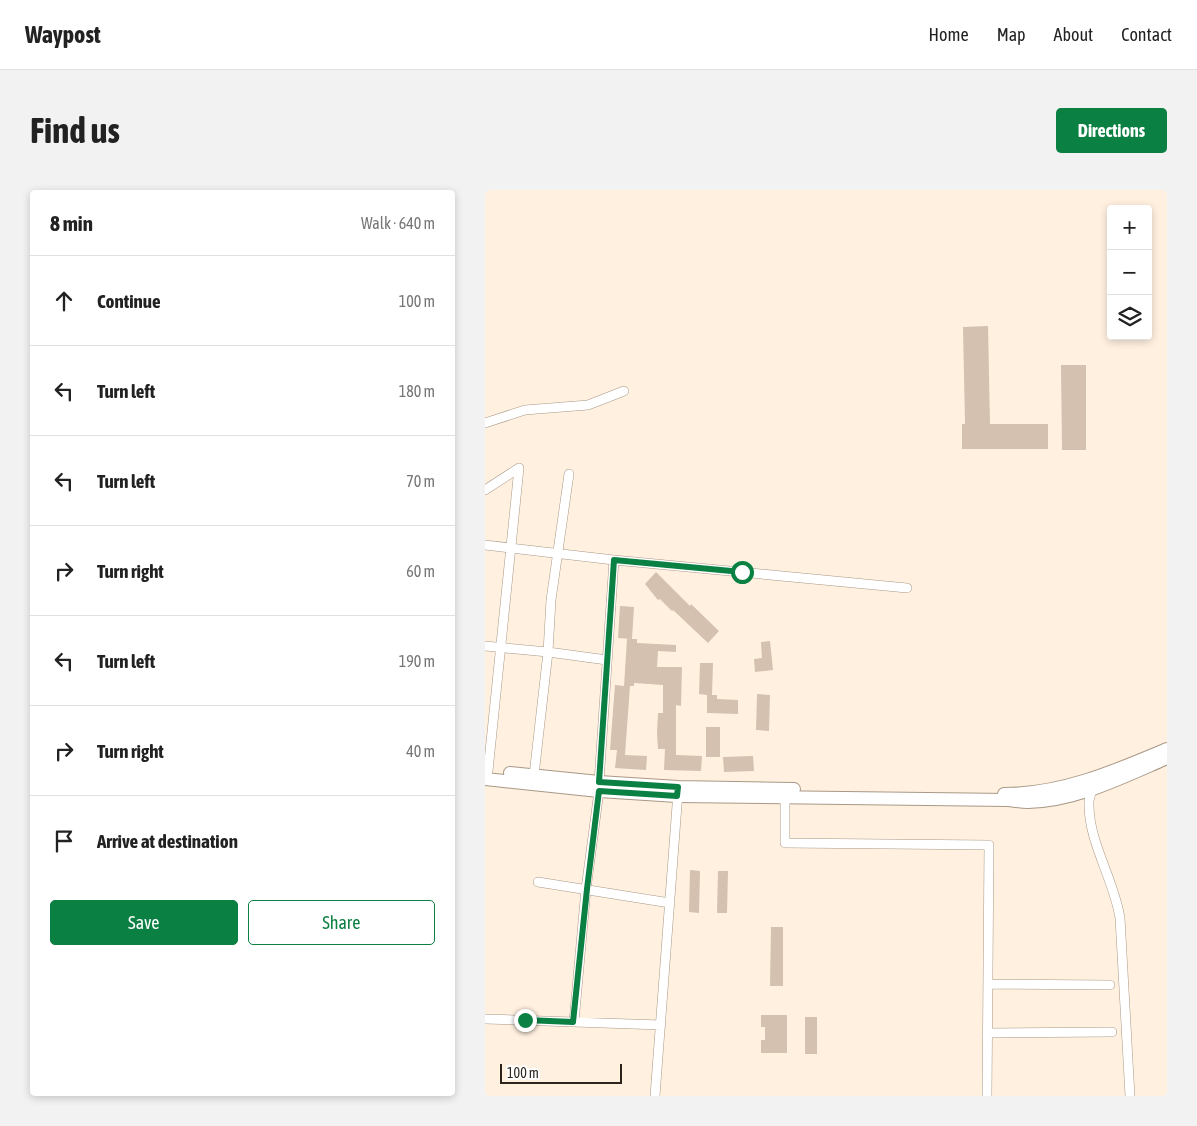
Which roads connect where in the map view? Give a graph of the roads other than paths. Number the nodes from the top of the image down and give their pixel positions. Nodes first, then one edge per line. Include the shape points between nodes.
1 (624, 391) dead end
2 (485, 423) edge
3 (569, 474) dead end
4 (485, 490) edge
5 (485, 545) edge
6 (511, 548) junction
7 (557, 554) junction
8 (614, 560) junction
9 (907, 588) dead end
10 (485, 646) edge
11 (500, 648) junction
12 (547, 652) junction
13 (607, 660) junction
14 (1167, 749) edge
15 (1167, 758) edge
16 (486, 774) edge
17 (534, 775) junction
18 (1093, 784) junction
19 (599, 787) junction
20 (678, 792) junction
21 (785, 798) junction
22 (538, 882) dead end
23 (587, 889) junction
24 (669, 903) junction
25 (988, 984) junction
26 (1110, 985) dead end
27 (485, 1019) edge
28 (573, 1022) junction
29 (661, 1025) junction
30 (1112, 1032) dead end
31 (987, 1033) junction
32 (655, 1096) edge
33 (987, 1096) edge
34 (1130, 1096) edge

1 - 2 street via 588,405 520,411
3 - 7 street
4 - 6 street via 519,468
5 - 6 street
6 - 7 street
6 - 11 street
7 - 8 street
7 - 12 street
8 - 9 street
8 - 13 street
10 - 11 street
11 - 12 street
11 - 16 street
12 - 13 street
12 - 17 street
13 - 19 street
14 - 18 street
15 - 18 street
16 - 17 street
16 - 19 street
17 - 19 street
18 - 20 street via 1008,794
18 - 21 street via 1072,795 1027,802
18 - 34 street via 1089,800 1093,834 1117,900 1120,918
19 - 20 street
19 - 23 street
20 - 21 street
20 - 24 street
21 - 25 street via 785,843 989,845
22 - 23 street
23 - 24 street
23 - 28 street
24 - 29 street
25 - 26 street
25 - 31 street
27 - 28 street
28 - 29 street
29 - 32 street
30 - 31 street
31 - 33 street

